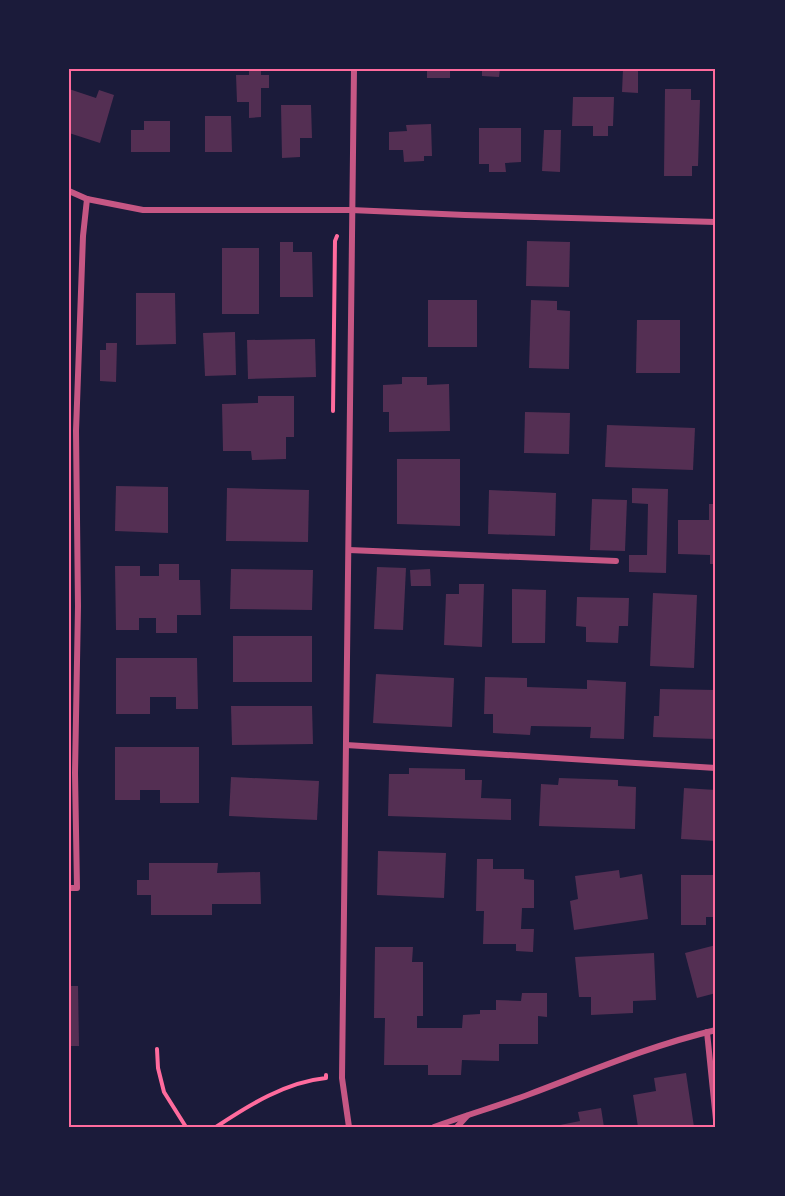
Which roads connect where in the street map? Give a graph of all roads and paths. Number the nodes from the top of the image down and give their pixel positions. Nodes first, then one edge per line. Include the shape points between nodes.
1 (354, 69) edge
2 (69, 191) edge
3 (87, 199) junction
4 (351, 210) junction
5 (716, 222) edge
6 (333, 413) dead end
7 (72, 431) edge
8 (349, 550) junction
9 (616, 561) dead end
10 (69, 606) edge
11 (78, 606) junction
12 (346, 745) junction
13 (716, 768) edge
14 (72, 773) edge
15 (69, 888) edge
16 (716, 1030) edge
17 (707, 1032) junction
18 (157, 1049) dead end
19 (327, 1068) dead end
20 (470, 1113) junction
21 (716, 1120) edge
22 (186, 1127) edge
23 (216, 1127) edge
24 (350, 1127) edge
25 (434, 1127) edge
26 (457, 1127) edge

1 - 4 street
2 - 3 street
3 - 4 street via 143,210
3 - 7 street
4 - 5 street
4 - 6 path via 335,241
4 - 8 street
7 - 11 street
8 - 9 street
8 - 12 street
10 - 11 street
11 - 14 street
12 - 13 street
12 - 24 street via 342,1078
14 - 15 street via 77,888
16 - 17 street
17 - 20 street
17 - 21 street
18 - 22 path via 164,1092
19 - 23 path via 326,1078 308,1080 254,1103
20 - 25 street
20 - 26 street

